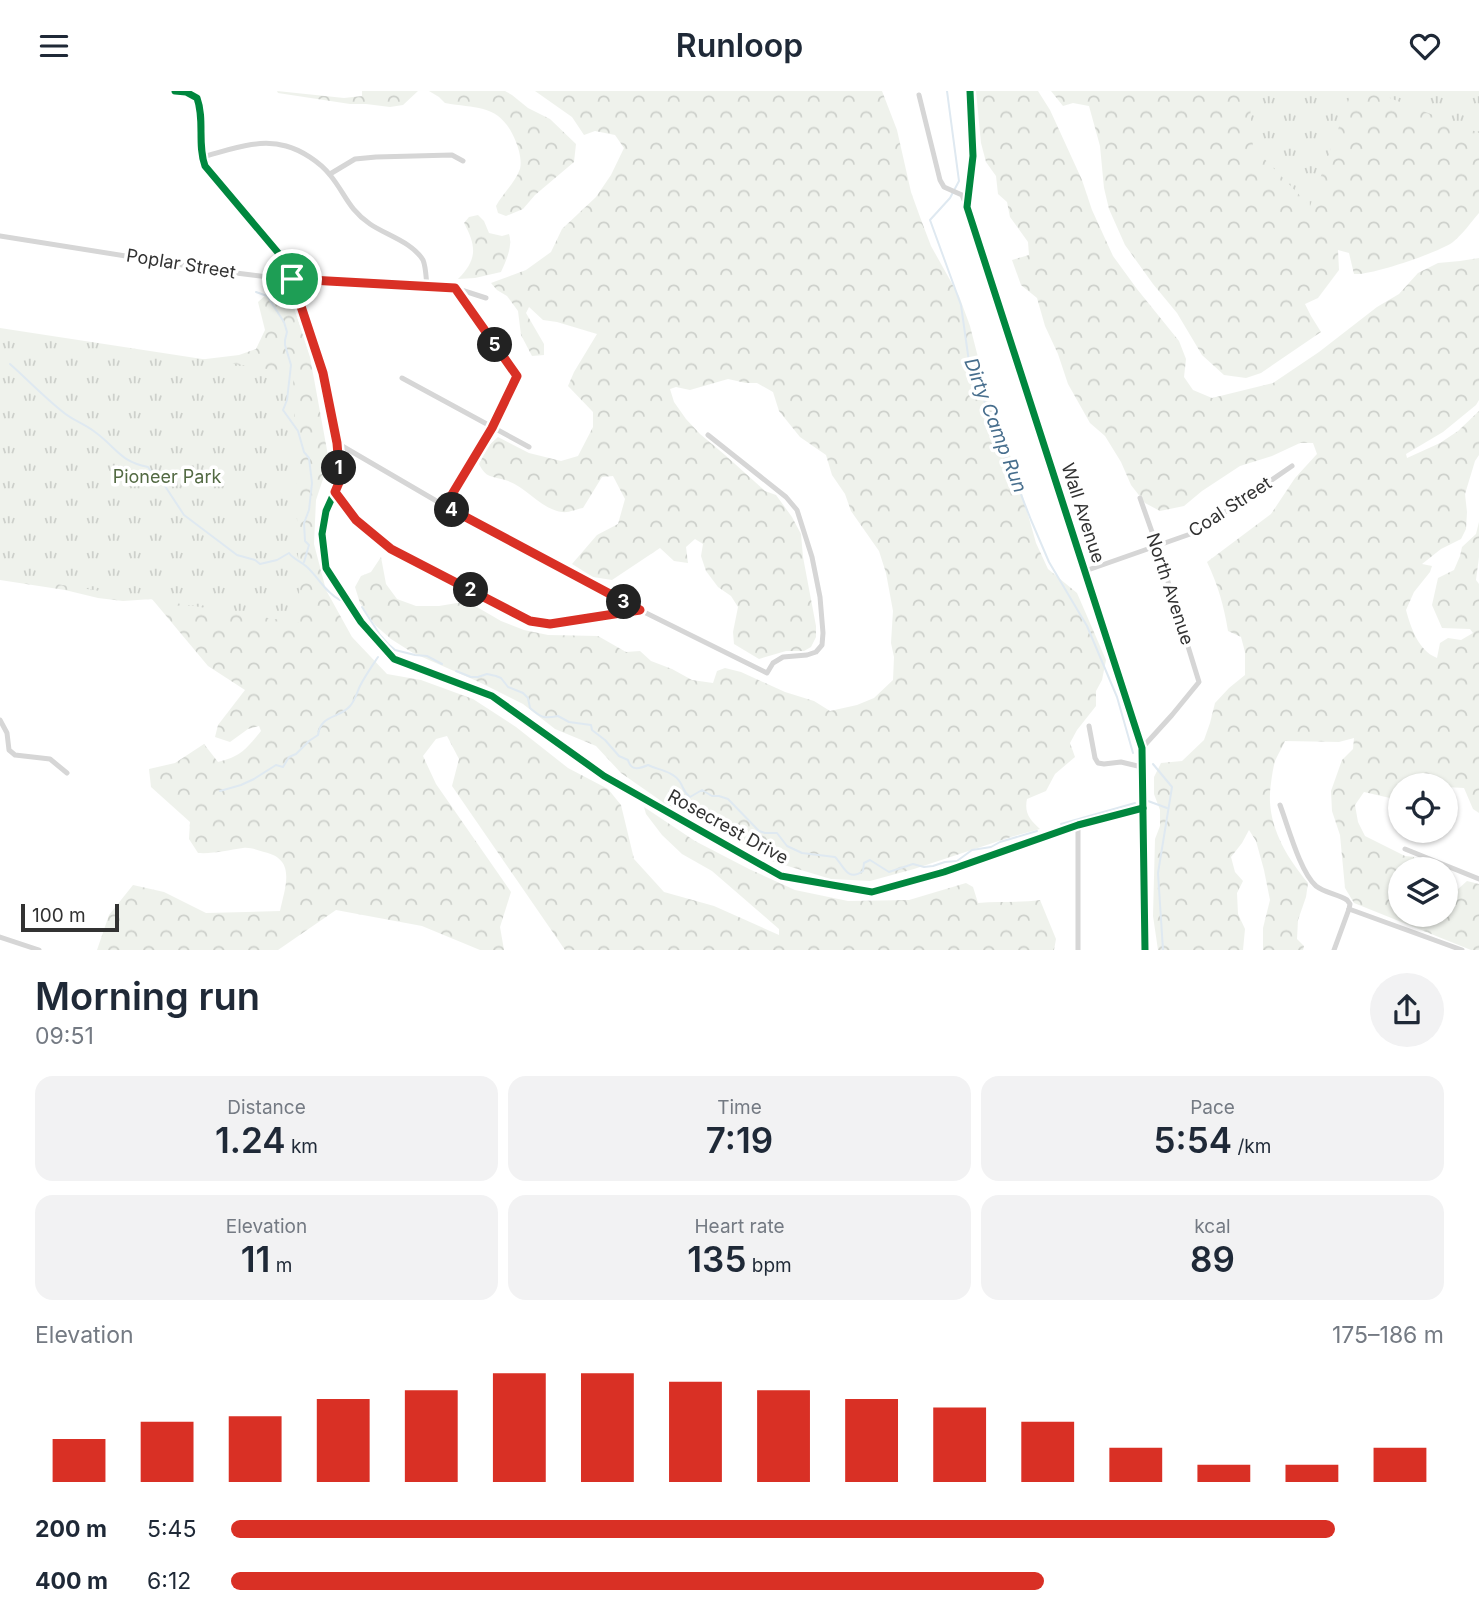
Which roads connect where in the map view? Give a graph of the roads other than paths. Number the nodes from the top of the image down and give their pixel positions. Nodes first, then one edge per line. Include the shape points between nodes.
1 (175, 91) edge
2 (970, 91) edge
3 (919, 95) dead end
4 (202, 157) junction
5 (463, 161) dead end
6 (330, 174) junction
7 (967, 207) junction
8 (0, 236) edge
9 (292, 279) junction
10 (427, 286) junction
11 (455, 288) junction
12 (486, 298) dead end
13 (402, 378) dead end
14 (492, 428) junction
15 (708, 435) dead end
16 (337, 443) junction
17 (528, 447) dead end
18 (1292, 466) dead end
19 (335, 492) junction
20 (1140, 498) dead end
21 (445, 506) junction
22 (1157, 547) junction
23 (1085, 571) junction
24 (640, 610) junction
25 (0, 720) edge
26 (1088, 726) dead end
27 (1142, 748) junction
28 (1142, 767) junction
29 (67, 773) dead end
30 (1280, 805) dead end
31 (1143, 808) junction
32 (1078, 825) junction
33 (1405, 849) dead end
34 (1479, 879) edge
35 (1349, 909) junction
36 (0, 937) edge
37 (39, 950) edge
38 (1078, 950) edge
39 (1145, 950) edge
40 (1334, 950) edge
41 (1462, 950) edge

1 - 4 street via 197,98
2 - 7 street, Wall Avenue via 973,156
3 - 7 street via 940,180 944,187 962,195
4 - 6 street via 268,143 308,156
4 - 9 street via 280,255
5 - 6 street via 452,155 355,159
6 - 10 street via 357,215 412,248 424,261
7 - 23 street, Wall Avenue
8 - 9 street, Poplar Street
9 - 10 street, Poplar Street
9 - 16 street, Rosecrest Drive via 323,373
10 - 11 street, Poplar Street
11 - 12 street, Poplar Street
11 - 14 street via 517,376
13 - 14 street
14 - 17 street
14 - 21 street
15 - 24 street via 797,510 820,597 822,645 816,652 783,657 767,673
16 - 19 street, Rosecrest Drive via 340,480
16 - 21 street
18 - 22 street, Coal Street via 1196,532
19 - 24 street via 356,520 391,549 530,621 550,624
19 - 32 street, Rosecrest Drive via 322,534 326,568 361,622 394,659 492,696 604,776 781,876 872,892
20 - 22 street, North Avenue
21 - 24 street
22 - 23 street, Coal Street
22 - 27 street, North Avenue via 1199,681
23 - 27 street, Wall Avenue
25 - 29 street via 9,750 15,755 50,759
26 - 28 street via 1098,763
27 - 28 street, Wall Avenue
28 - 31 street, Wall Avenue
30 - 35 street via 1309,878 1317,887 1347,900
31 - 32 street, Rosecrest Drive
31 - 39 street, Wall Avenue
32 - 38 street
33 - 34 street
35 - 40 street
35 - 41 street
36 - 37 street

